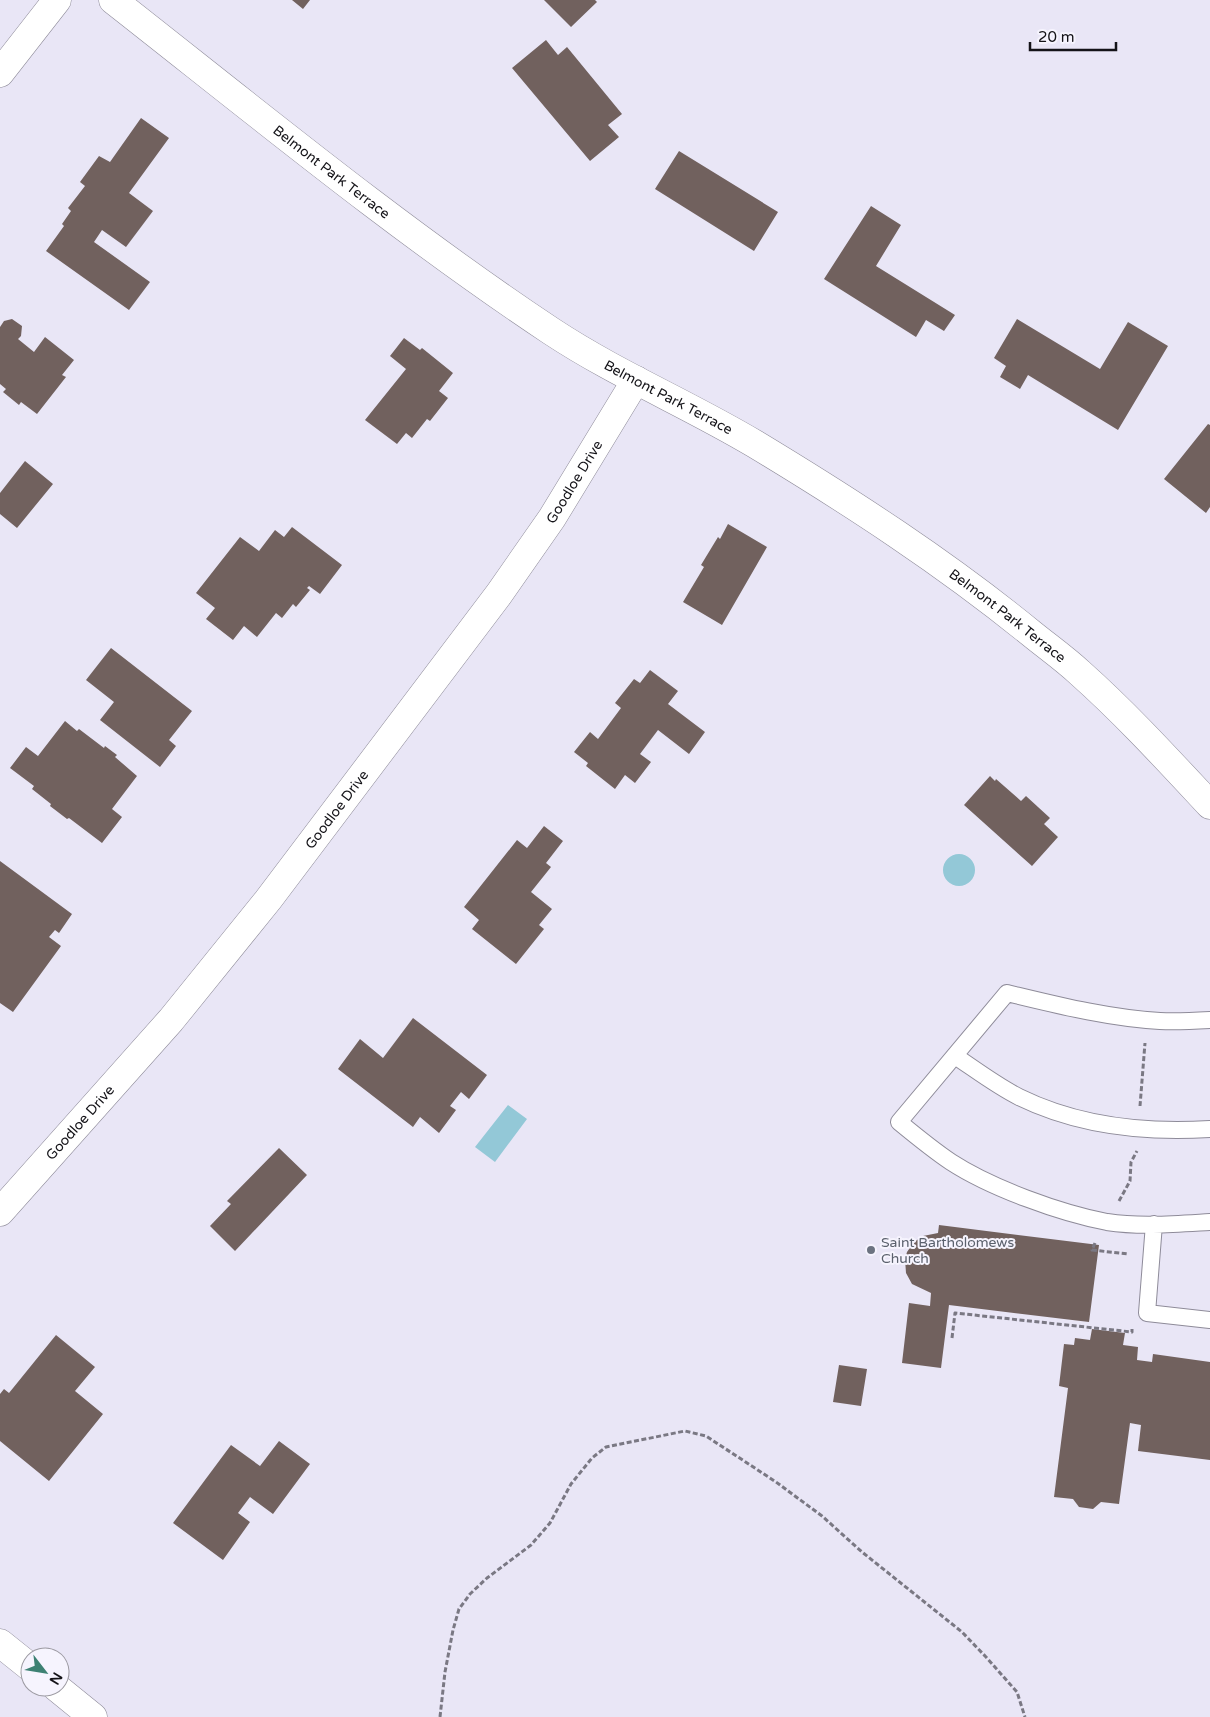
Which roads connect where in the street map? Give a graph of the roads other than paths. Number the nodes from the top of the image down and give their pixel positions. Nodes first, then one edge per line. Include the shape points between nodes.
1 (57, 0) edge
2 (113, 0) edge
3 (0, 73) edge
4 (636, 380) junction
5 (1210, 805) edge
6 (1210, 1020) edge
7 (954, 1056) junction
8 (1210, 1129) edge
9 (0, 1212) edge
10 (1210, 1222) edge
11 (1154, 1224) junction
12 (1210, 1320) edge
13 (0, 1643) edge
14 (20, 1658) edge
15 (68, 1697) edge
16 (93, 1717) edge

1 - 3 street
2 - 4 street, Belmont Park Terrace via 413,234 554,333
4 - 5 street, Belmont Park Terrace via 743,438 852,504 994,603 1078,671
4 - 9 street, Goodloe Drive via 552,518 515,571 280,884 171,1020
6 - 7 lane via 1158,1021 1114,1016 1008,993
7 - 8 lane via 1020,1097 1062,1114 1122,1127
7 - 11 lane via 899,1122 952,1162 1019,1195 1066,1212 1108,1222
10 - 11 lane
11 - 12 lane via 1147,1313
13 - 14 street
15 - 16 street

